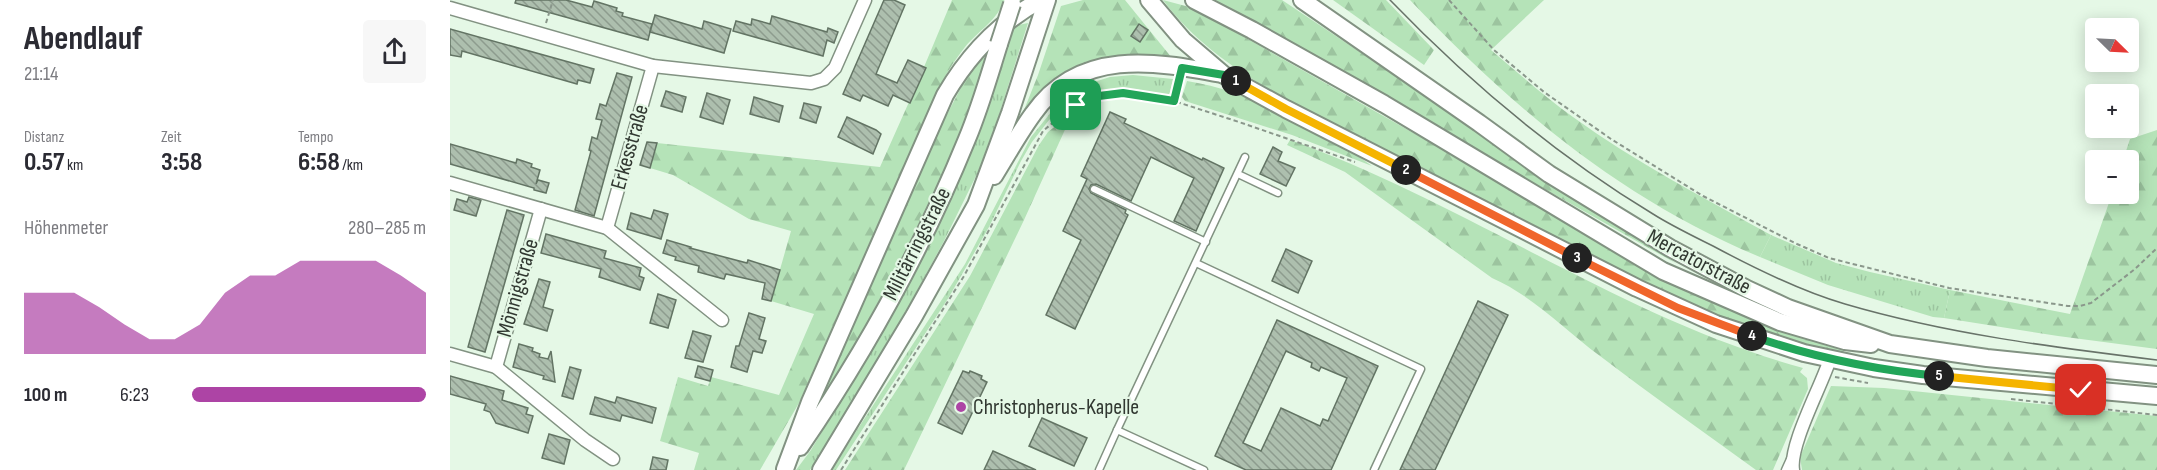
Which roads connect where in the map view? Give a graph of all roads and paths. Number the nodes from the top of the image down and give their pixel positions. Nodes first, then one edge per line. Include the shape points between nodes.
1 (553, 0) edge
2 (865, 0) edge
3 (1194, 0) edge
4 (1302, 0) edge
5 (1449, 0) edge
6 (1150, 1) edge
7 (1012, 2) edge
8 (1043, 5) edge
9 (450, 8) edge
10 (543, 34) junction
11 (653, 66) junction
12 (1182, 68) junction
13 (1224, 75) junction
14 (1245, 157) dead end
15 (1238, 174) junction
16 (450, 183) edge
17 (1094, 189) dead end
18 (1278, 193) dead end
19 (976, 205) junction
20 (541, 208) junction
21 (608, 228) junction
22 (1206, 242) junction
23 (2157, 249) edge
24 (1196, 263) junction
25 (722, 320) dead end
26 (1890, 344) junction
27 (450, 354) edge
28 (1830, 359) junction
29 (496, 367) junction
30 (2157, 375) edge
31 (2157, 396) edge
32 (1117, 430) junction
33 (1794, 447) junction
34 (613, 459) dead end
35 (784, 469) edge
36 (821, 470) edge
37 (841, 470) edge
38 (1099, 470) edge
39 (1204, 470) edge
40 (1374, 470) edge
41 (1785, 470) edge
42 (1793, 470) edge

1 - 10 path
2 - 11 street via 836,68 824,79 811,83
3 - 26 main road via 1384,104 1663,271 1780,322 1845,340
4 - 26 main road, Mercatorstraße via 1549,174 1670,248 1788,308
5 - 23 path via 1494,50 1544,92 1611,139 1703,196 1829,258 1949,288 2080,306 2091,303
6 - 13 main road, Mercatorstraße via 1183,39
7 - 35 main road, Militärringstraße, bridge via 969,136 923,239 844,381
8 - 19 main road, Militärringstraße via 1010,113
8 - 35 main road via 1024,9 975,50 945,94
9 - 10 street
10 - 11 street
11 - 21 street, Erkesstraße
12 - 13 main road
12 - 19 main road via 1125,63 1083,72 1067,81 1034,112
12 - 37 path via 1174,101 1123,93 1099,96 1069,109 1043,131 964,276
13 - 28 main road, Mercatorstraße via 1678,308 1772,344
14 - 15 lane
15 - 18 lane
15 - 22 lane
16 - 20 street
17 - 22 lane
19 - 36 main road, Militärringstraße
20 - 21 street
20 - 29 street, Mönnigstraße
21 - 25 street
22 - 24 lane
24 - 32 lane
24 - 40 lane via 1421,369
26 - 30 main road, Mercatorstraße
27 - 29 street, Mönnigstraße
28 - 31 main road, Mercatorstraße via 1923,375
28 - 33 street
29 - 34 street, Mönnigstraße
32 - 38 lane
32 - 39 lane
33 - 41 lane
33 - 42 street

